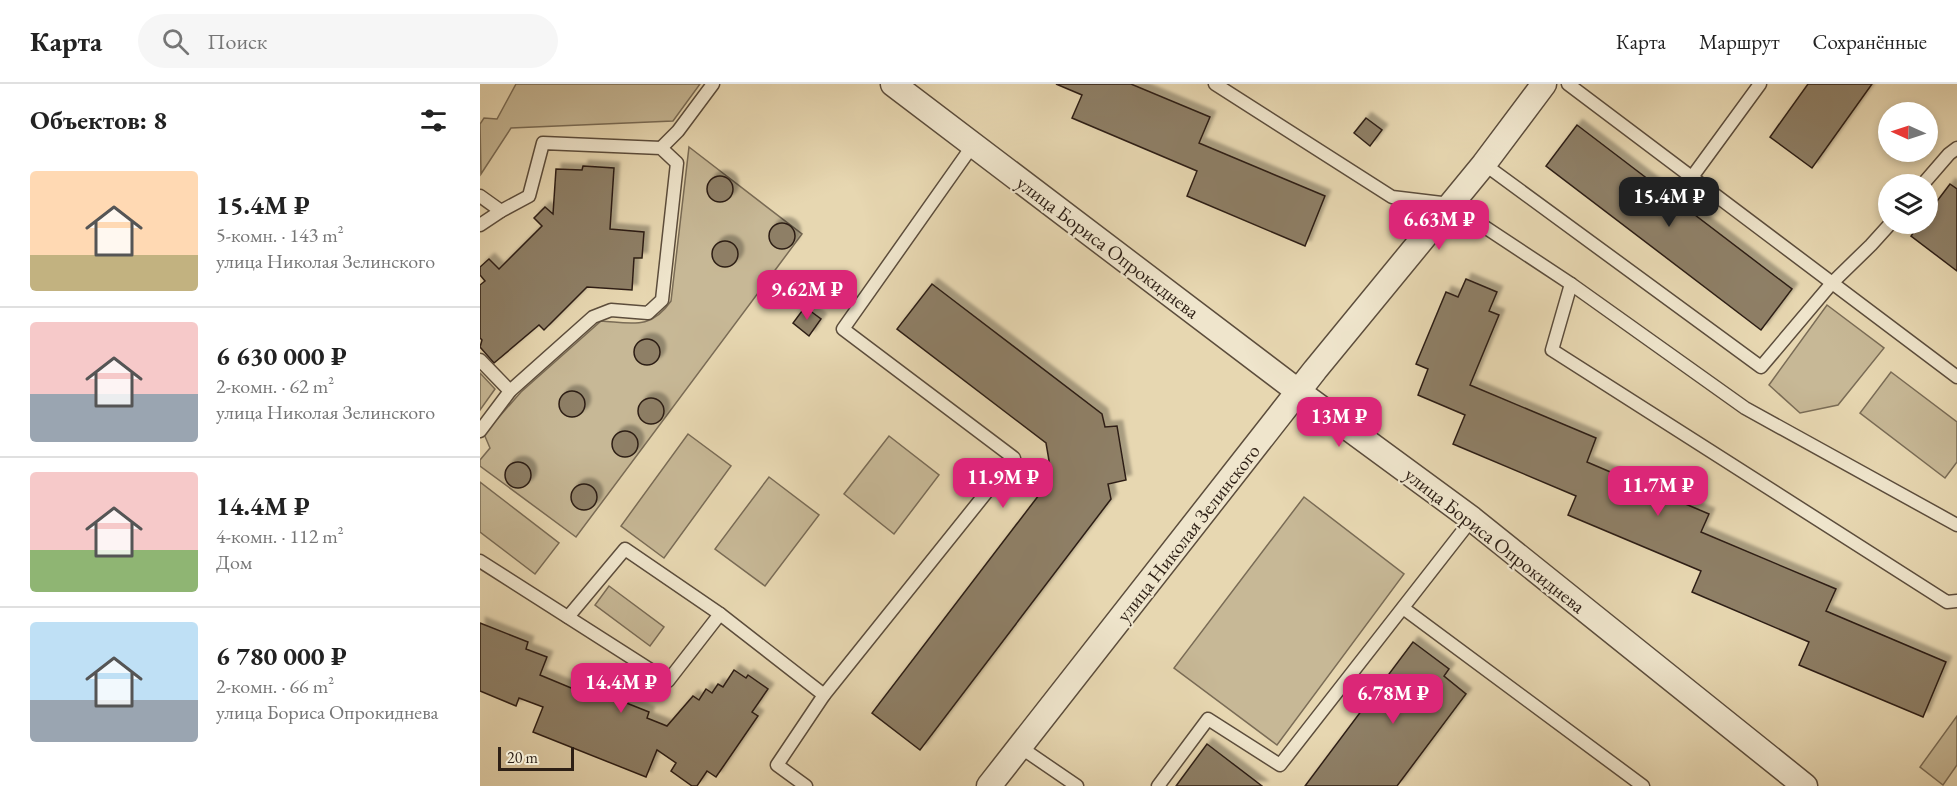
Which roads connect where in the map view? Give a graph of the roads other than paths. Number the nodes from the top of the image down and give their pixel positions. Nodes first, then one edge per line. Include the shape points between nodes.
1 (713, 84) edge
2 (893, 84) edge
3 (1215, 84) edge
4 (1544, 84) edge
5 (1568, 84) edge
6 (1760, 84) edge
7 (973, 145) junction
8 (661, 148) junction
9 (1954, 154) edge
10 (1484, 164) junction
11 (1933, 174) edge
12 (1692, 177) junction
13 (480, 196) edge
14 (1450, 204) junction
15 (501, 211) junction
16 (480, 225) edge
17 (1881, 234) edge
18 (1832, 283) junction
19 (1570, 284) junction
20 (480, 360) edge
21 (1957, 377) edge
22 (510, 391) junction
23 (1299, 392) junction
24 (480, 431) edge
25 (1472, 519) junction
26 (1957, 525) edge
27 (480, 561) edge
28 (1957, 602) edge
29 (1403, 609) junction
30 (720, 614) junction
31 (568, 617) junction
32 (824, 695) junction
33 (1020, 747) junction
34 (806, 786) edge
35 (989, 786) edge
36 (1077, 786) edge
37 (1158, 786) edge
38 (1643, 786) edge
39 (1805, 786) edge

1 - 8 lane
2 - 7 street, улица Бориса Опрокиднева
3 - 14 lane via 1392,197
4 - 10 street, улица Николая Зелинского
5 - 12 lane
6 - 12 lane
7 - 23 street, улица Бориса Опрокиднева
7 - 32 lane via 843,329 1014,458
8 - 15 lane via 543,143 529,196
8 - 22 lane via 677,164 662,300 648,313 611,310 593,317
9 - 11 lane
10 - 14 street, улица Николая Зелинского
10 - 18 lane via 1761,367
12 - 18 lane
13 - 15 lane
14 - 19 lane
14 - 23 street, улица Николая Зелинского
15 - 16 lane
17 - 18 lane
18 - 21 lane
19 - 26 lane via 1745,408
19 - 28 lane via 1552,350 1947,602
20 - 22 lane
22 - 24 lane
23 - 25 street, улица Бориса Опрокиднева
23 - 33 street, улица Николая Зелинского
25 - 29 lane
25 - 39 street, улица Бориса Опрокиднева
27 - 31 lane
29 - 37 lane via 1280,765 1208,719
29 - 38 lane
30 - 31 lane via 668,681
30 - 31 lane via 625,549
30 - 32 lane
32 - 34 lane via 777,765
33 - 35 street, улица Николая Зелинского
33 - 36 lane

